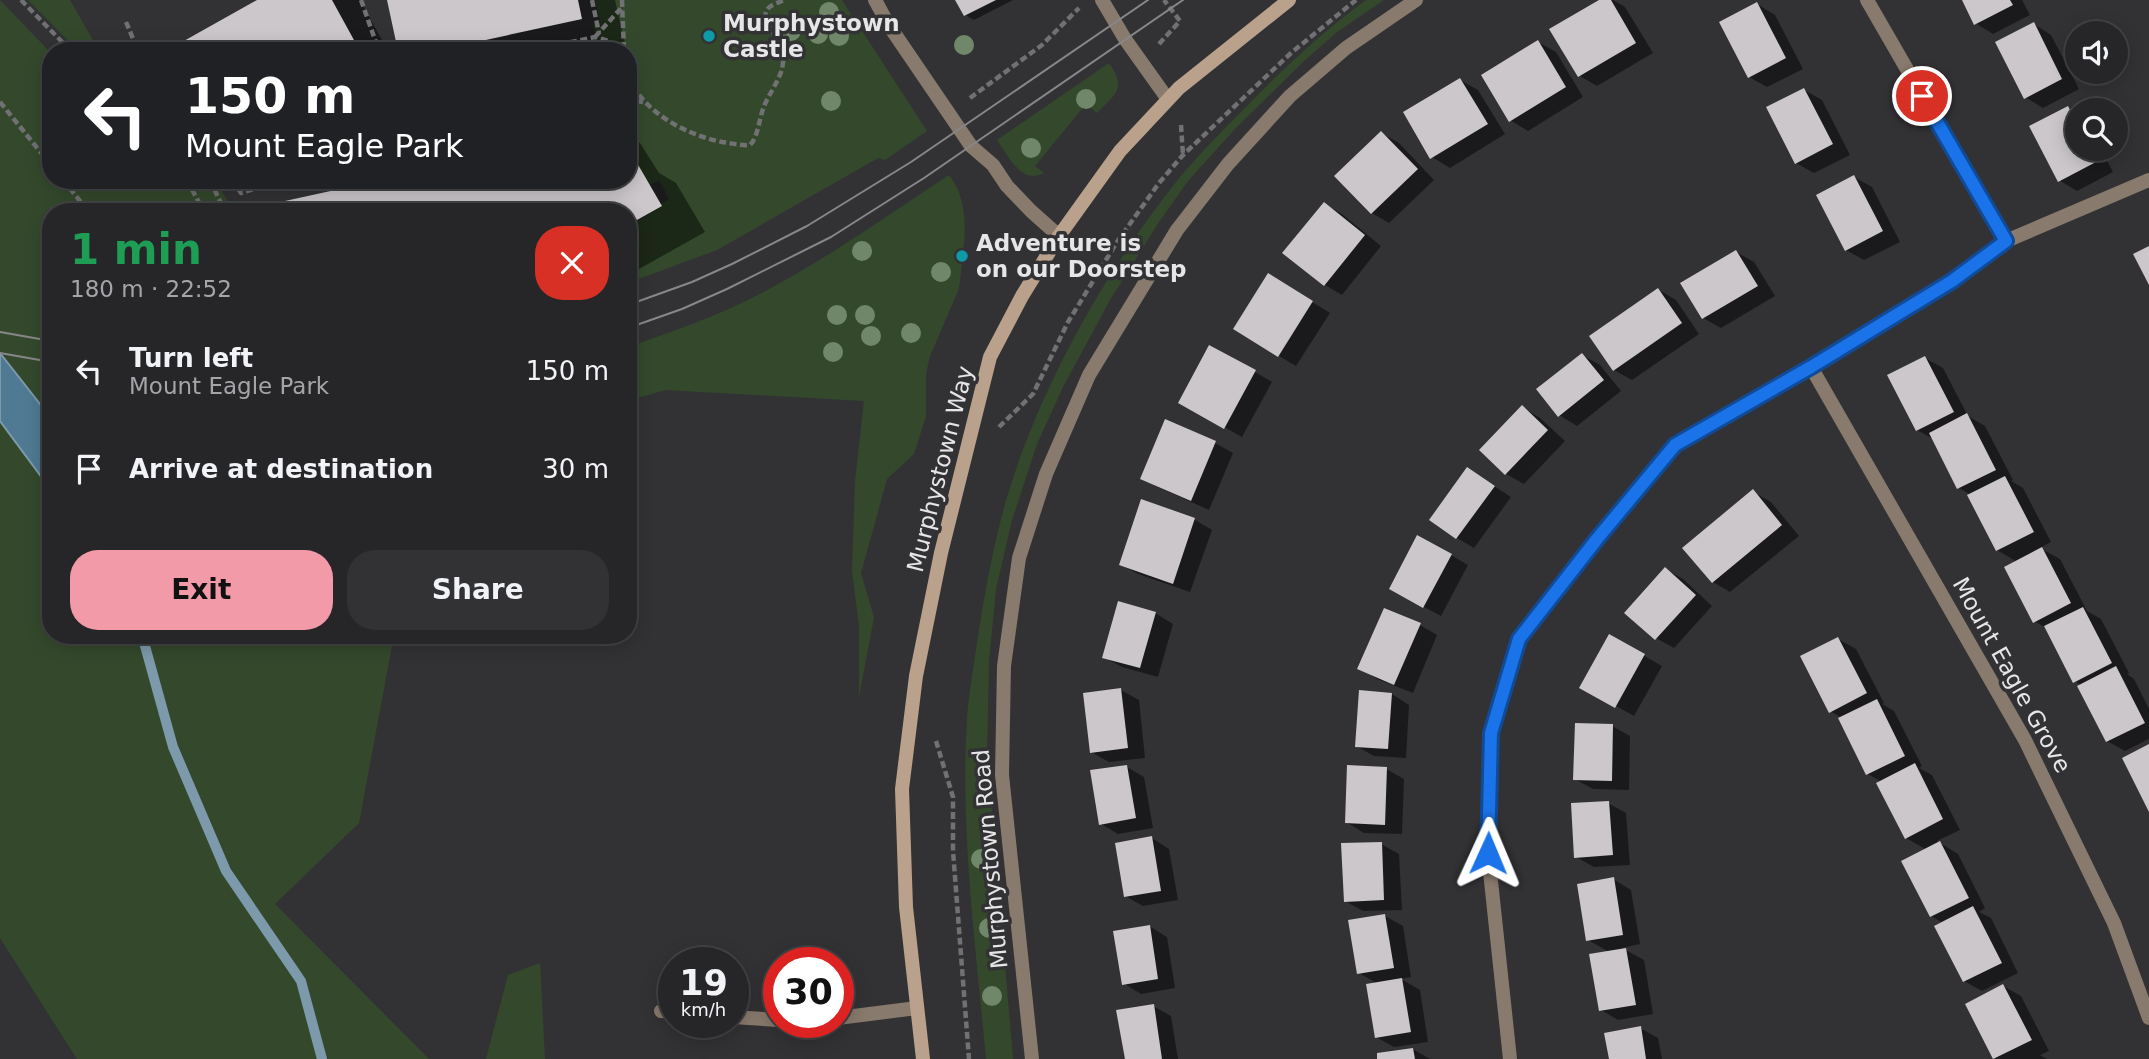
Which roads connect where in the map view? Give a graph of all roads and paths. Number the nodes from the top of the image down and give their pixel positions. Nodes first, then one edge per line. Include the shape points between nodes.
1 (21, 0) edge
2 (361, 0) edge
3 (592, 0) edge
4 (784, 0) edge
5 (875, 0) edge
6 (1087, 0) edge
7 (1102, 0) edge
8 (1164, 0) edge
9 (1289, 0) edge
10 (1356, 0) edge
11 (1416, 0) edge
12 (1867, 0) edge
13 (623, 3) edge
14 (127, 22) dead end
15 (597, 35) junction
16 (577, 41) joint
17 (62, 42) edge
18 (134, 42) edge
19 (376, 42) edge
20 (572, 42) edge
21 (610, 42) edge
22 (623, 42) edge
23 (1141, 62) junction
24 (637, 93) edge
25 (1167, 99) junction
26 (637, 101) edge
27 (0, 102) edge
28 (644, 102) junction
29 (947, 111) junction
30 (42, 154) edge
31 (2149, 180) edge
32 (70, 189) edge
33 (238, 189) edge
34 (253, 189) edge
35 (82, 203) edge
36 (1059, 236) junction
37 (2006, 241) junction
38 (1811, 367) junction
39 (1033, 394) dead end
40 (953, 797) dead end
41 (917, 1008) junction
42 (854, 1016) edge
43 (2149, 1018) edge
44 (923, 1059) edge
45 (969, 1059) edge
46 (1031, 1059) edge
47 (1510, 1059) edge

1 - 17 path
2 - 19 path
3 - 15 path
4 - 28 path via 766,10 784,55 753,143 745,146 691,133
5 - 29 street
6 - 29 path via 1042,45
7 - 23 street
8 - 23 path via 1180,21
9 - 25 street, Murphystown Way
10 - 39 path via 1291,53 1159,183 1068,322
11 - 46 street, Murphystown Road via 1346,48 1290,96 1228,164 1177,230 1096,363 1046,474 1019,558 1004,666 1002,775
12 - 37 street
13 - 15 path
13 - 22 path
14 - 18 path
15 - 16 path
15 - 21 path
16 - 20 path
23 - 25 street
24 - 28 path
25 - 36 street, Murphystown Way via 1120,151
26 - 28 path
27 - 30 path
29 - 36 street via 971,146
31 - 37 street
32 - 35 path
33 - 34 path via 241,193
36 - 41 street, Murphystown Way via 990,357 916,676 902,789 906,907
37 - 38 street via 1952,281
38 - 43 street, Mount Eagle Grove via 2025,740 2114,923
38 - 47 street via 1675,445 1519,639 1491,733 1488,853
40 - 45 path
41 - 42 street
41 - 44 street, Murphystown Way

